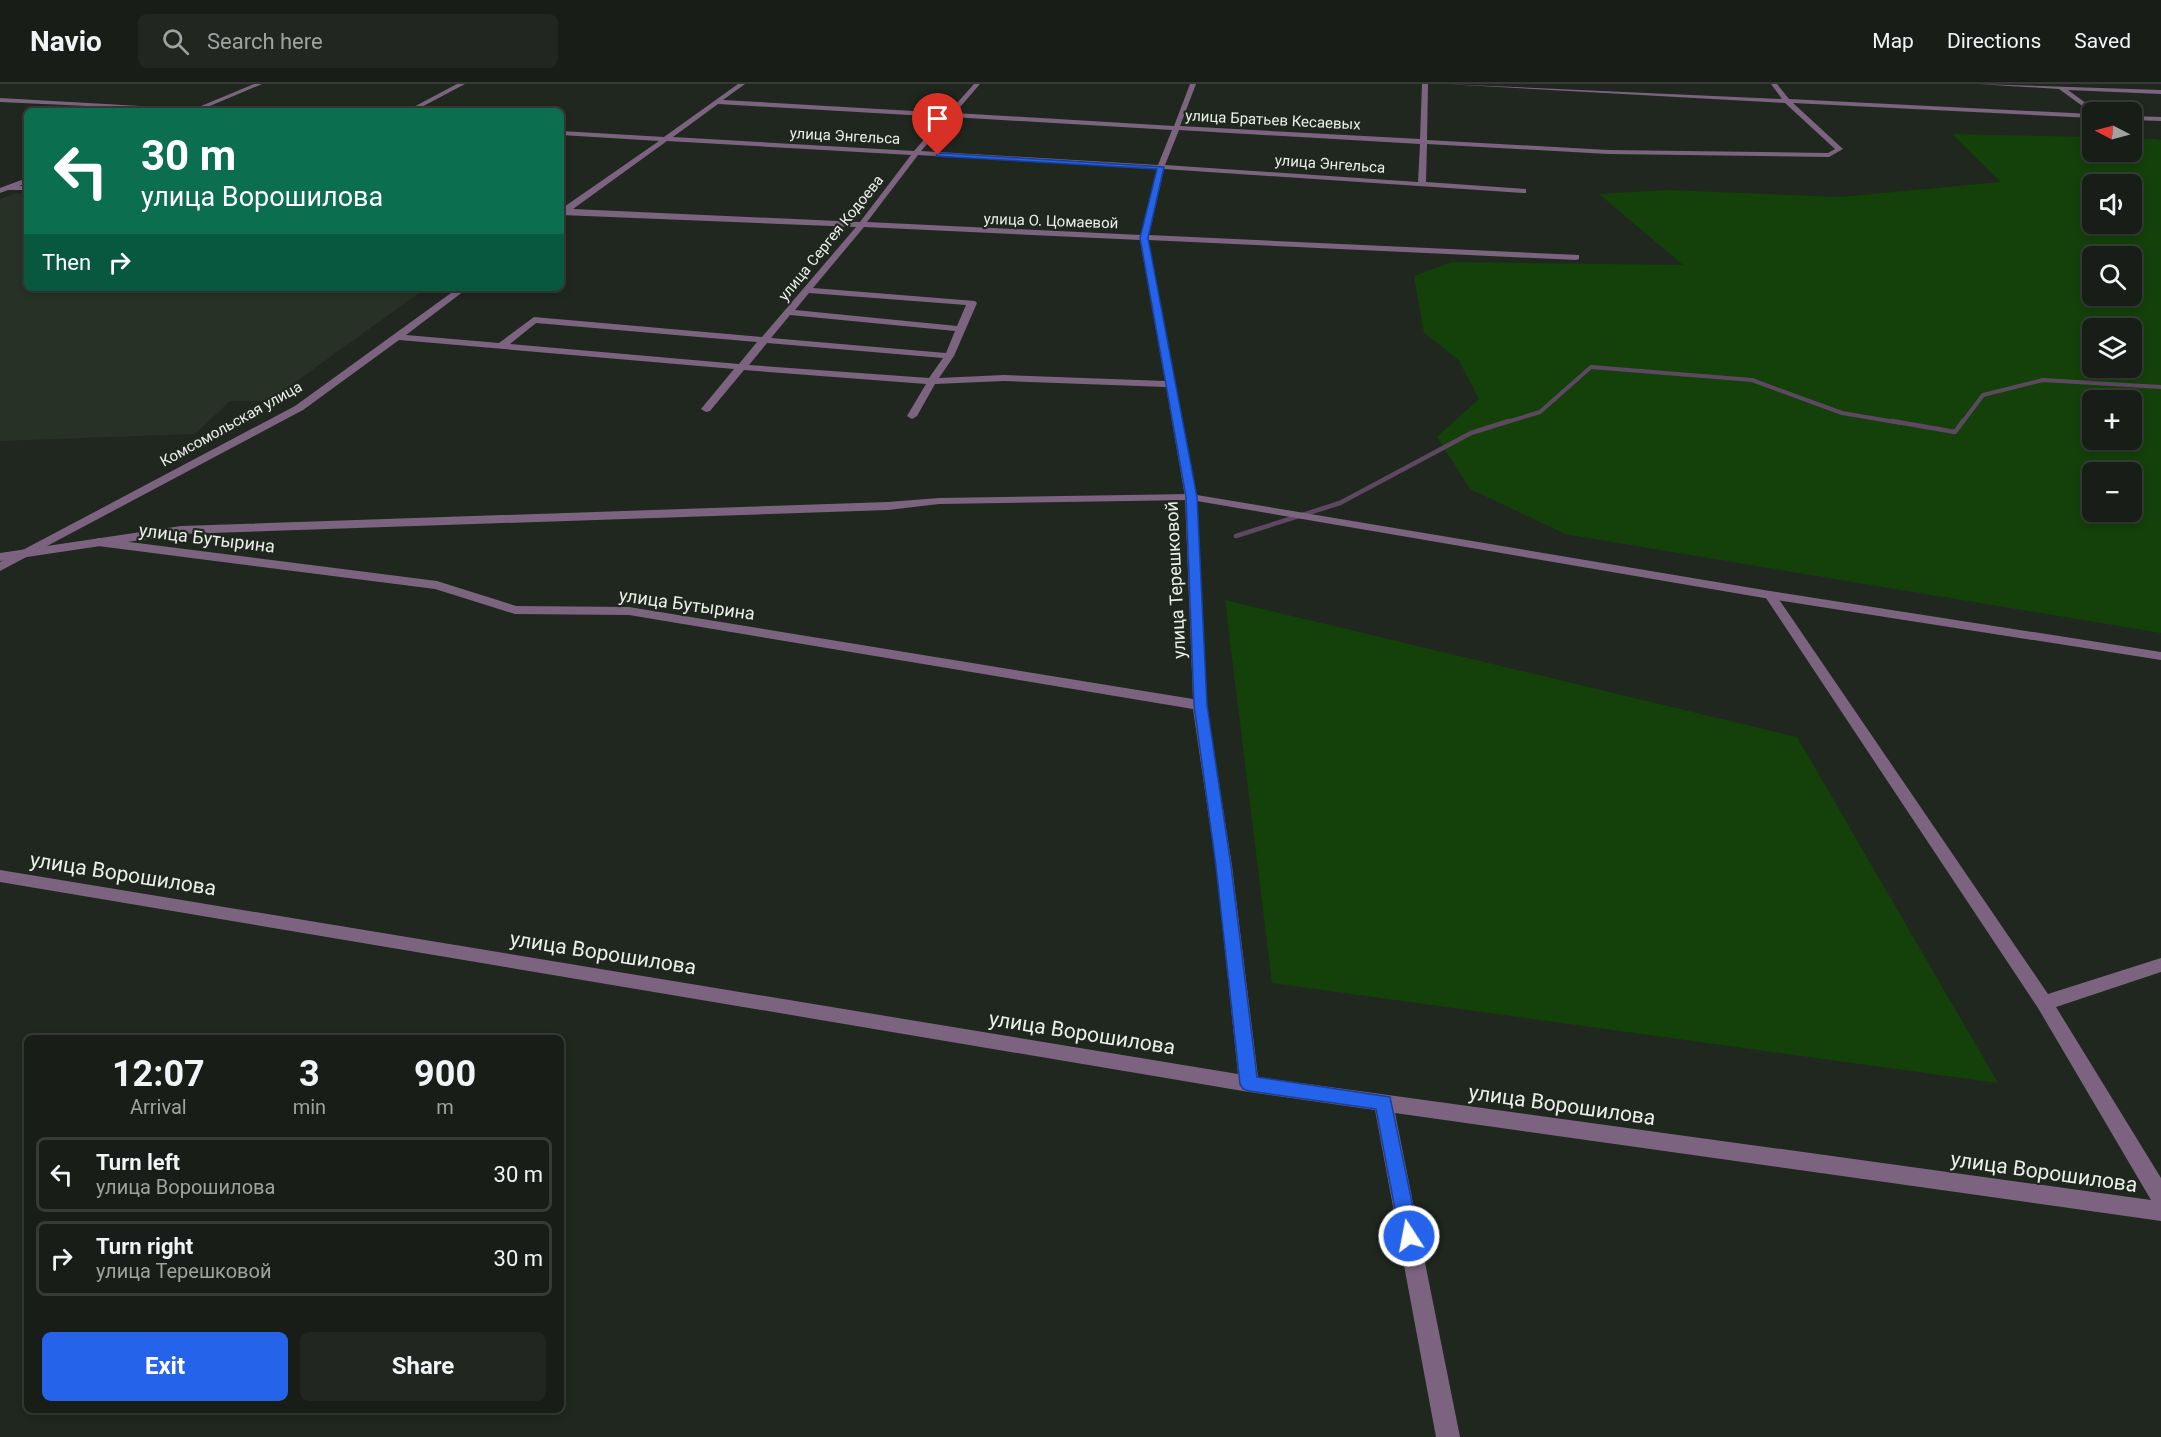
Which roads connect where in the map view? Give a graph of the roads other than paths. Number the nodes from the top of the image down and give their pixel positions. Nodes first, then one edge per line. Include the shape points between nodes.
1 (259, 84) edge
2 (462, 84) edge
3 (742, 84) edge
4 (977, 84) edge
5 (1193, 84) edge
6 (1425, 84) edge
7 (1448, 84) edge
8 (1774, 84) edge
9 (1980, 84) edge
10 (2059, 86) edge
11 (2161, 92) edge
12 (0, 100) edge
13 (1787, 101) junction
14 (717, 102) junction
15 (2082, 103) edge
16 (140, 108) edge
17 (199, 108) edge
18 (415, 108) edge
19 (952, 115) junction
20 (2082, 116) edge
21 (2142, 118) edge
22 (2161, 119) edge
23 (1176, 128) junction
24 (564, 133) edge
25 (665, 139) junction
26 (1423, 142) junction
27 (915, 154) junction
28 (1161, 167) junction
29 (24, 181) edge
30 (1422, 184) junction
31 (24, 188) edge
32 (4, 189) edge
33 (1523, 191) dead end
34 (564, 211) edge
35 (564, 212) edge
36 (861, 227) junction
37 (1144, 238) junction
38 (1576, 257) dead end
39 (807, 290) junction
40 (460, 291) edge
41 (788, 312) junction
42 (961, 329) junction
43 (398, 337) junction
44 (764, 340) junction
45 (501, 346) junction
46 (949, 356) junction
47 (741, 367) junction
48 (932, 381) junction
49 (1171, 384) junction
50 (706, 409) dead end
51 (912, 416) dead end
52 (1191, 497) junction
53 (98, 542) junction
54 (24, 553) junction
55 (0, 557) edge
56 (0, 567) edge
57 (1770, 595) junction
58 (2161, 656) edge
59 (1200, 705) junction
60 (0, 876) edge
61 (2161, 965) edge
62 (2044, 1003) junction
63 (1249, 1084) junction
64 (1383, 1102) junction
65 (2161, 1197) edge
66 (2161, 1210) edge
67 (1448, 1437) edge

1 - 17 street
2 - 18 street
3 - 14 street
4 - 19 street, улица Сергея Кодоева
5 - 23 street, улица Терешковой
6 - 26 street
7 - 13 street
8 - 13 street
9 - 10 street
10 - 11 street
10 - 15 street
12 - 16 street
13 - 20 street
13 - 26 street, улица Братьев Кесаевых via 1840,149 1829,155 1608,152
14 - 19 street, улица Братьев Кесаевых
14 - 25 street
19 - 23 street, улица Братьев Кесаевых
19 - 27 street, улица Сергея Кодоева
21 - 22 street
23 - 26 street, улица Братьев Кесаевых
23 - 28 street, улица Терешковой
24 - 25 street, улица Энгельса
25 - 27 street, улица Энгельса
25 - 34 street
26 - 30 street
27 - 28 street, улица Энгельса
27 - 36 street, улица Сергея Кодоева
28 - 30 street, улица Энгельса
28 - 37 street, улица Терешковой
29 - 32 street
30 - 33 street, улица Энгельса
31 - 32 street
35 - 36 street, улица О. Цомаевой
36 - 37 street, улица О. Цомаевой
36 - 39 street, улица Сергея Кодоева
37 - 38 street, улица О. Цомаевой
37 - 49 street, улица Терешковой
39 - 41 street, улица Сергея Кодоева
39 - 42 street via 972,303
40 - 43 street, Комсомольская улица
41 - 42 street
41 - 44 street, улица Сергея Кодоева
42 - 46 street
43 - 45 street
43 - 54 street, Комсомольская улица via 299,408
44 - 45 street via 534,320
44 - 46 street
44 - 47 street, улица Сергея Кодоева
45 - 47 street
46 - 48 street
47 - 48 street
47 - 50 street, улица Сергея Кодоева
48 - 49 street via 1004,378
48 - 51 street
49 - 52 street, улица Терешковой
52 - 53 street via 939,501 888,506 181,530
52 - 57 street
52 - 59 street, улица Терешковой
53 - 54 street
53 - 59 street, улица Бутырина via 437,585 515,610 629,611
54 - 55 street
54 - 56 street, Комсомольская улица
57 - 58 street
57 - 62 street
59 - 63 street, улица Терешковой via 1224,866
60 - 63 street, улица Ворошилова
61 - 62 street
62 - 65 street
63 - 64 street, улица Ворошилова
64 - 66 street, улица Ворошилова
64 - 67 street

